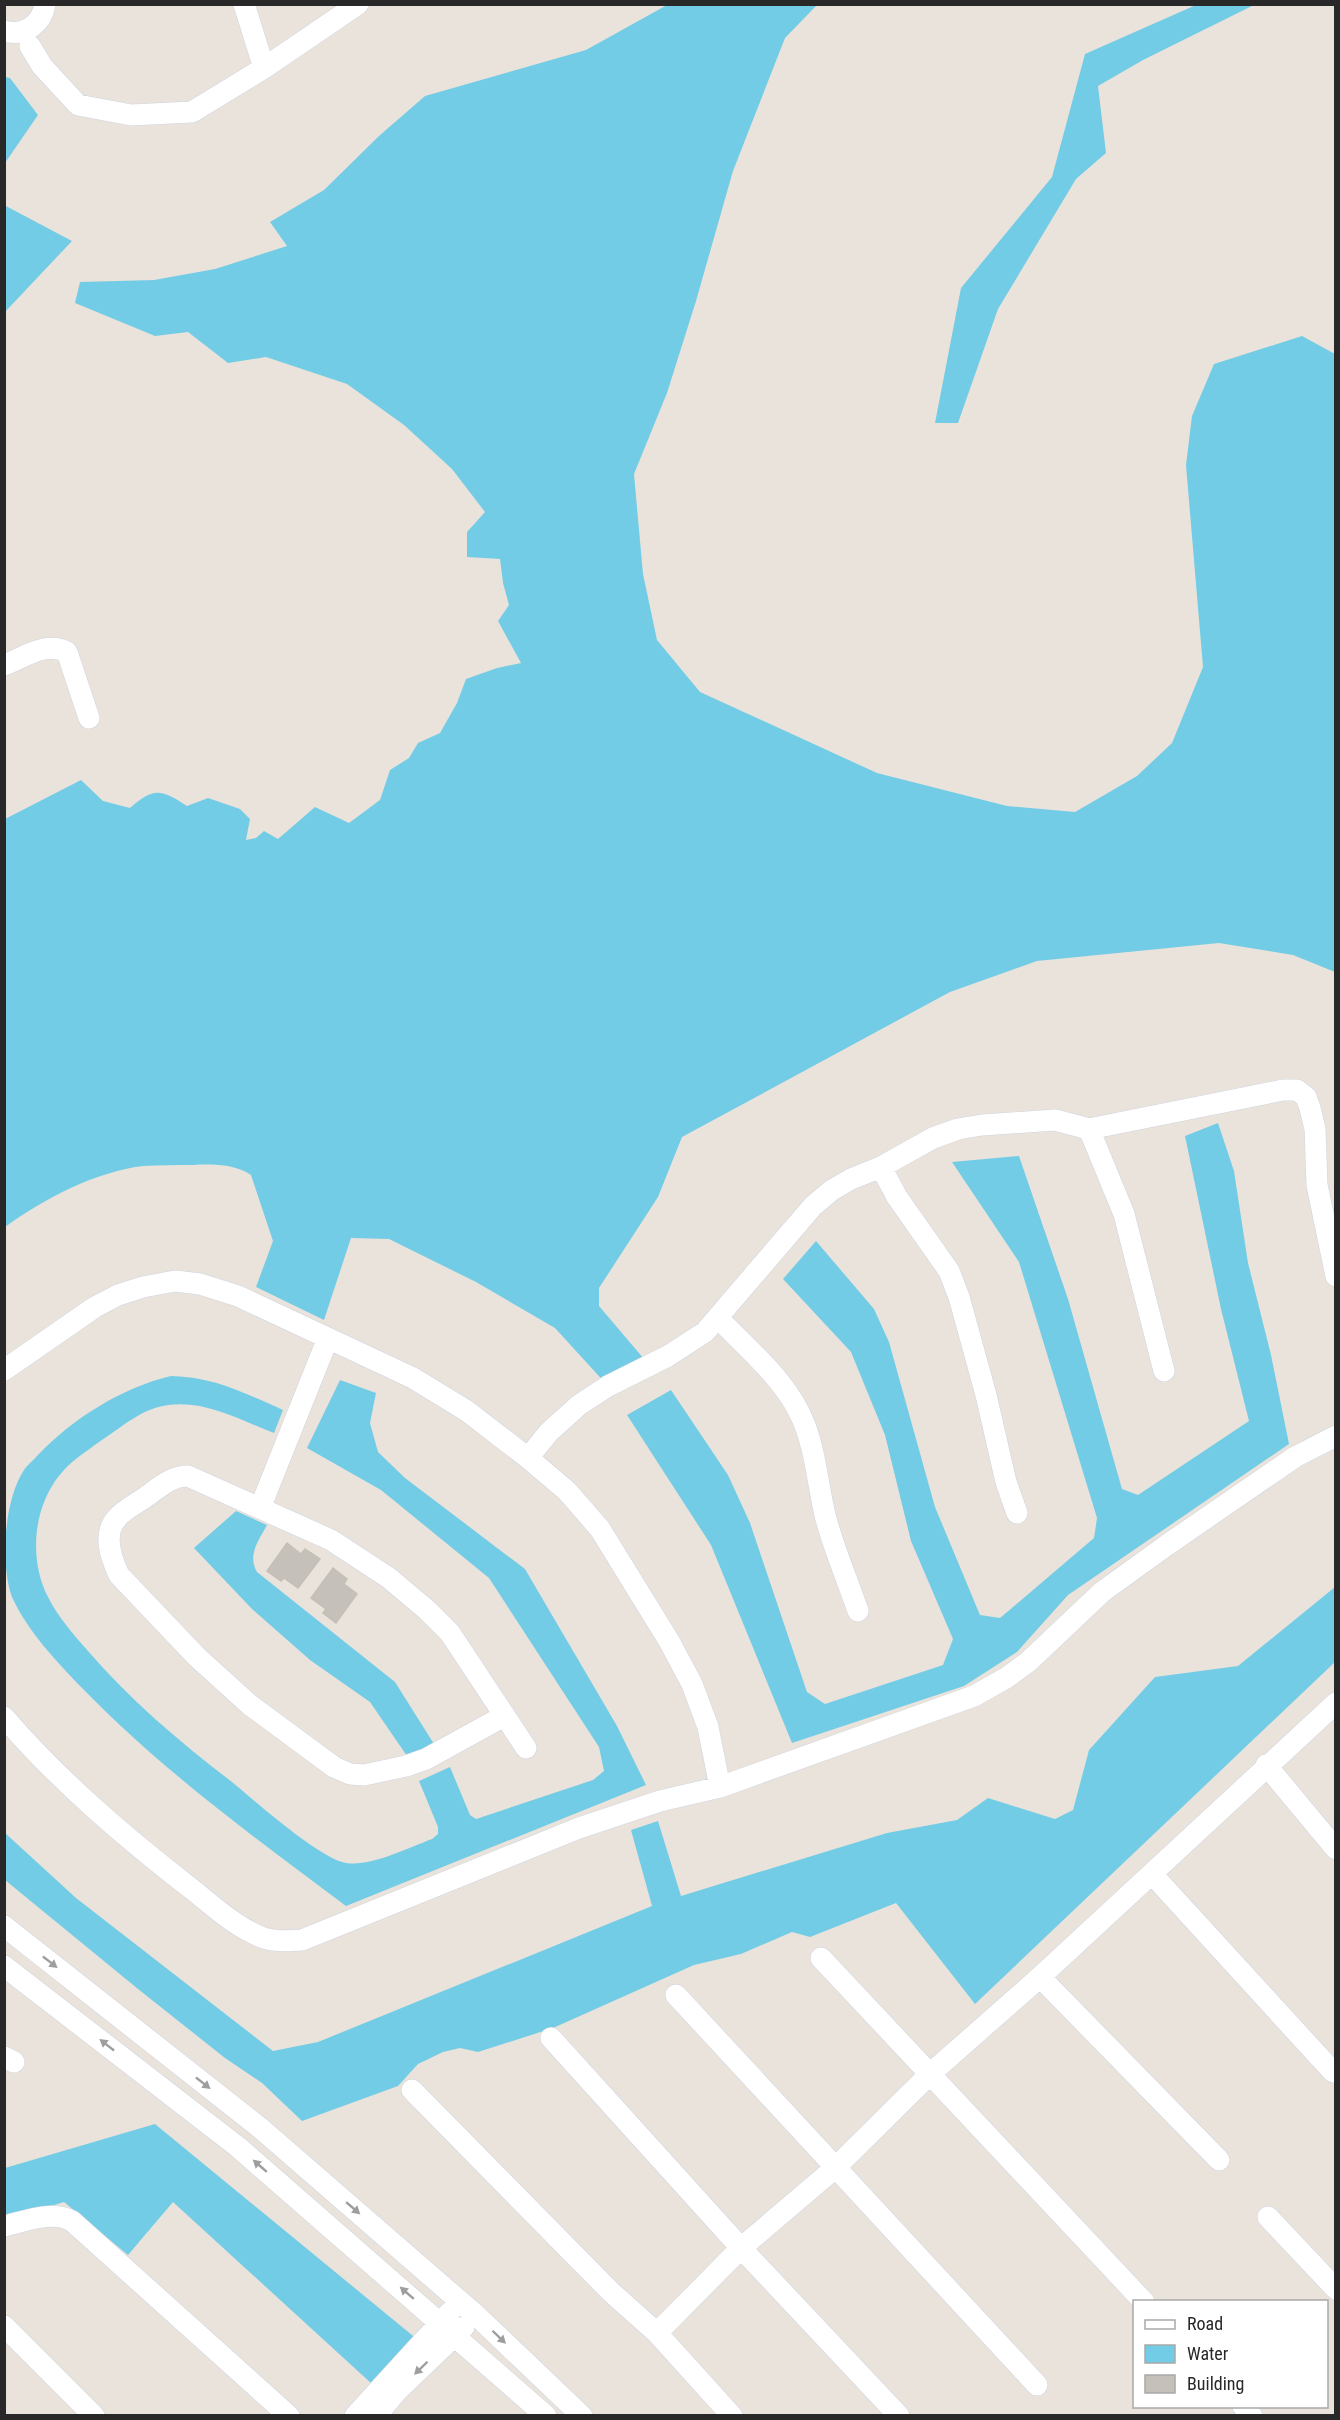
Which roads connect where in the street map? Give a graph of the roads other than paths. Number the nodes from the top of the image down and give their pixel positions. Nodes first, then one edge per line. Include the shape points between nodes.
1 (244, 4) edge
2 (358, 4) edge
3 (42, 13) edge
4 (7, 32) edge
5 (30, 46) junction
6 (264, 68) junction
7 (4, 665) edge
8 (89, 718) dead end
9 (1089, 1129) junction
10 (881, 1167) junction
11 (1335, 1276) edge
12 (718, 1318) junction
13 (328, 1338) junction
14 (4, 1370) edge
15 (1164, 1371) dead end
16 (1335, 1436) edge
17 (528, 1458) junction
18 (260, 1508) junction
19 (1017, 1513) dead end
20 (858, 1611) dead end
21 (1335, 1703) edge
22 (504, 1716) junction
23 (4, 1717) edge
24 (526, 1748) dead end
25 (1266, 1765) junction
26 (720, 1787) junction
27 (1335, 1849) edge
28 (1152, 1874) junction
29 (4, 1926) edge
30 (821, 1958) dead end
31 (4, 1966) edge
32 (1040, 1977) junction
33 (676, 1995) dead end
34 (551, 2038) dead end
35 (1333, 2072) dead end
36 (930, 2074) junction
37 (412, 2090) dead end
38 (1219, 2160) dead end
39 (835, 2168) junction
40 (1268, 2217) dead end
41 (4, 2226) edge
42 (741, 2248) junction
43 (1335, 2289) edge
44 (1143, 2300) edge
45 (461, 2302) junction
46 (477, 2316) junction
47 (4, 2326) edge
48 (448, 2328) junction
49 (657, 2333) junction
50 (1037, 2385) dead end
51 (577, 2414) edge
52 (94, 2415) edge
53 (289, 2415) edge
54 (355, 2415) edge
55 (376, 2415) edge
56 (546, 2415) edge
57 (732, 2415) edge
58 (898, 2415) edge

1 - 6 street
2 - 6 street
3 - 4 street via 31,29
3 - 5 street
4 - 5 street
5 - 6 street via 42,66 78,105 131,115 192,112
7 - 8 street via 44,648 58,647 67,652
9 - 10 street via 1055,1120 958,1129
9 - 11 street via 1297,1090 1306,1097 1315,1129 1317,1185
9 - 15 street via 1124,1214
10 - 12 street via 851,1179 813,1206
10 - 19 street via 897,1197 949,1271
12 - 17 street via 705,1332 668,1356 608,1386 579,1406 549,1432
12 - 20 street via 772,1374 800,1413 826,1516
13 - 14 street via 238,1296 175,1281 118,1295 94,1307
13 - 17 street via 413,1378 467,1411
13 - 18 street
16 - 26 street via 1264,1477 1102,1592 1052,1641 1006,1678 948,1706
17 - 26 street via 567,1491 600,1529 669,1641 708,1726
18 - 22 street via 331,1540 389,1578 427,1610 450,1633
18 - 22 street via 201,1480 178,1476 116,1518 109,1539 112,1560 119,1575 197,1657 250,1705 334,1767 350,1774 406,1766 441,1753
21 - 25 street
22 - 24 street
23 - 26 street via 63,1779 145,1853 235,1923 261,1937 282,1942 322,1934 579,1828 660,1801
25 - 27 street
25 - 28 street
28 - 32 street
28 - 35 street
29 -> 45 street via 259,2127
30 - 36 street
48 -> 31 street via 238,2146
32 - 36 street
32 - 38 street
33 - 39 street
34 - 42 street
36 - 39 street
36 - 44 street
37 - 49 street via 612,2294
39 - 42 street
39 - 50 street
40 - 43 street
41 - 53 street via 54,2215 72,2221
42 - 49 street
42 - 58 street
45 - 46 street
45 - 48 street
46 - 48 street
46 -> 51 street
47 - 52 street
48 - 54 street
48 -> 55 street
48 - 56 street
49 - 57 street

